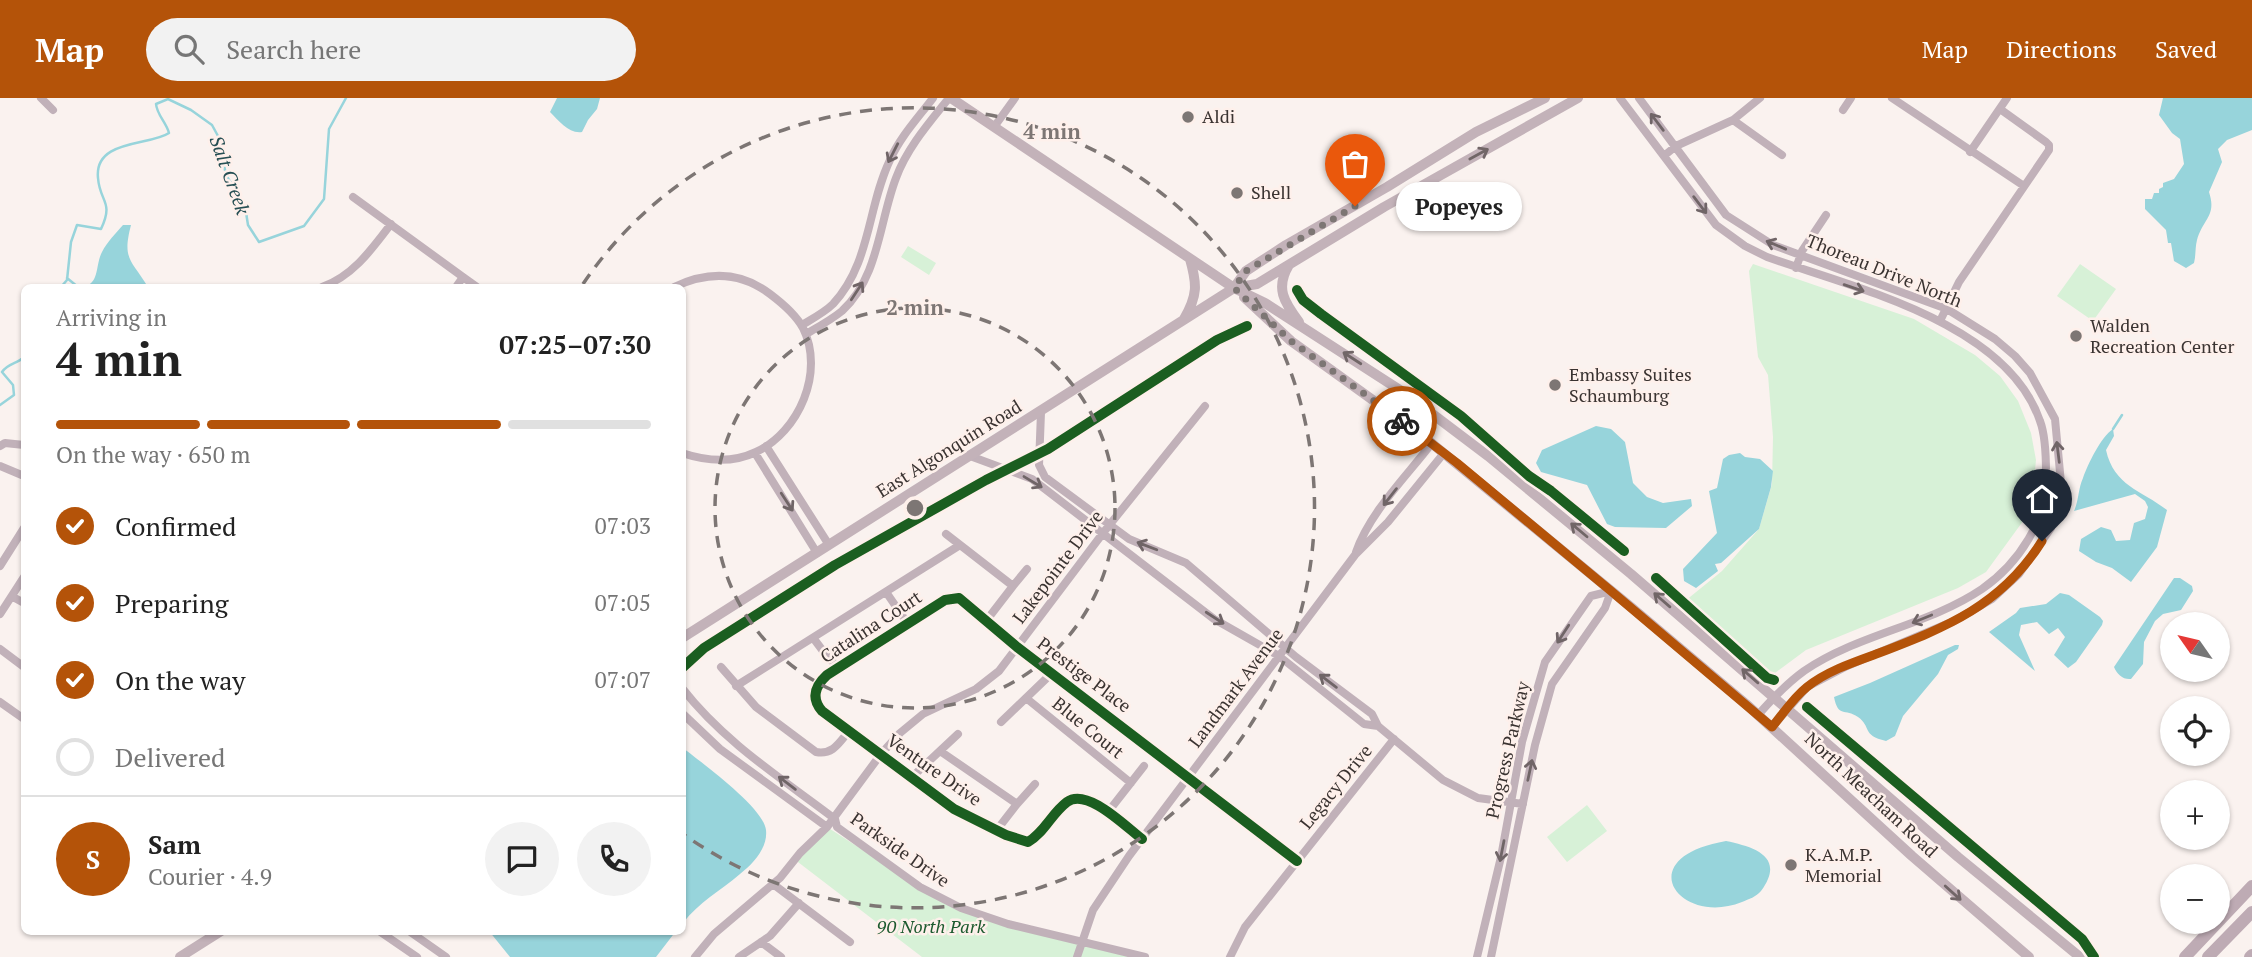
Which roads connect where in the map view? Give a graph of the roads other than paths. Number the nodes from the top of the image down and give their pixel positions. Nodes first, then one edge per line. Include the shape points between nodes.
1 (41, 98) edge
2 (933, 98) edge
3 (950, 98) edge
4 (1015, 98) edge
5 (1545, 98) edge
6 (1578, 98) edge
7 (1620, 98) edge
8 (1639, 98) edge
9 (1760, 98) edge
10 (1851, 98) edge
11 (1892, 98) edge
12 (2007, 98) edge
13 (2000, 109) junction
14 (53, 110) dead end
15 (1843, 110) dead end
16 (1733, 120) junction
17 (994, 127) junction
18 (1676, 146) junction
19 (1970, 152) junction
20 (1665, 155) junction
21 (1782, 155) dead end
22 (2024, 186) junction
23 (353, 197) dead end
24 (1826, 215) dead end
25 (391, 224) junction
26 (1801, 255) junction
27 (1190, 259) junction
28 (1289, 264) junction
29 (1796, 268) junction
30 (463, 277) junction
31 (327, 284) edge
32 (458, 284) edge
33 (473, 284) edge
34 (681, 284) edge
35 (1234, 288) junction
36 (1947, 309) junction
37 (1182, 321) junction
38 (1940, 321) junction
39 (802, 325) junction
40 (1303, 327) junction
41 (806, 334) junction
42 (1206, 406) dead end
43 (1041, 412) junction
44 (1432, 443) junction
45 (21, 445) edge
46 (0, 446) edge
47 (766, 446) junction
48 (755, 453) junction
49 (1444, 453) junction
50 (686, 454) edge
51 (970, 456) junction
52 (0, 466) edge
53 (21, 475) edge
54 (1109, 525) junction
55 (21, 533) edge
56 (1102, 533) junction
57 (946, 534) dead end
58 (829, 545) junction
59 (960, 545) junction
60 (817, 553) junction
61 (1355, 555) junction
62 (0, 566) edge
63 (1027, 569) dead end
64 (21, 582) edge
65 (1013, 586) junction
66 (1611, 591) junction
67 (886, 592) junction
68 (13, 597) junction
69 (959, 598) joint
70 (21, 601) edge
71 (0, 614) edge
72 (986, 621) junction
73 (908, 624) junction
74 (686, 635) edge
75 (814, 639) junction
76 (1017, 647) junction
77 (1286, 647) junction
78 (0, 649) edge
79 (1279, 656) junction
80 (21, 665) edge
81 (721, 667) dead end
82 (839, 667) junction
83 (1052, 673) junction
84 (736, 686) junction
85 (686, 693) edge
86 (1774, 697) junction
87 (1026, 698) junction
88 (815, 699) joint
89 (0, 702) edge
90 (1787, 708) junction
91 (1758, 715) junction
92 (21, 717) edge
93 (686, 717) edge
94 (1001, 722) dead end
95 (1378, 726) junction
96 (1772, 727) junction
97 (849, 731) junction
98 (958, 734) dead end
99 (1394, 739) junction
100 (940, 751) junction
101 (881, 754) junction
102 (1144, 766) dead end
103 (912, 777) junction
104 (1190, 777) junction
105 (1131, 783) junction
106 (1035, 784) dead end
107 (1511, 802) junction
108 (1017, 804) junction
109 (1523, 804) junction
110 (1108, 812) junction
111 (833, 818) junction
112 (827, 827) junction
113 (837, 827) junction
114 (996, 831) junction
115 (1142, 839) junction
116 (1297, 860) junction
117 (773, 884) junction
118 (2252, 886) edge
119 (799, 904) junction
120 (2252, 912) edge
121 (215, 935) edge
122 (385, 935) edge
123 (415, 935) edge
124 (761, 942) junction
125 (850, 942) dead end
126 (1081, 942) junction
127 (180, 957) edge
128 (417, 957) edge
129 (446, 957) edge
130 (695, 957) edge
131 (739, 957) edge
132 (781, 957) edge
133 (1077, 957) edge
134 (1145, 957) edge
135 (1230, 957) edge
136 (1478, 957) edge
137 (1491, 957) edge
138 (2029, 957) edge
139 (2080, 957) edge
140 (2185, 957) edge
141 (2208, 957) edge

1 - 14 street
2 -> 39 street via 889,161 854,272 831,306
3 - 17 main road, North Meacham Road
41 -> 3 street via 844,309 859,290 873,262 908,151
4 - 17 street
5 - 35 main road, East Algonquin Road via 1476,132 1286,245 1246,271
28 -> 6 main road, East Algonquin Road
7 - 20 street, Thoreau Drive North
18 -> 8 street, Thoreau Drive North
9 - 16 street
10 - 15 street
11 - 19 street
12 - 13 street
13 - 19 street
13 - 22 street via 2049,145 2048,154
16 - 18 street
16 - 21 street
17 - 27 main road, North Meacham Road
18 - 20 street
26 -> 18 street, Thoreau Drive North via 1773,245 1726,215
19 - 22 street
20 -> 29 street, Thoreau Drive North via 1716,225 1745,246
22 - 36 street via 1959,282
23 - 25 street
24 - 26 street
25 - 30 street
25 - 31 street via 367,256
26 - 29 street
26 - 36 street, Thoreau Drive North
27 - 35 main road, North Meacham Road
27 - 37 main road via 1195,294
28 - 35 main road, East Algonquin Road via 1257,284
28 - 40 main road via 1281,282 1282,296
29 -> 38 street, Thoreau Drive North
30 - 32 street
30 - 33 street
34 - 39 street via 695,278 733,275 756,283
35 - 37 main road, East Algonquin Road
35 - 40 main road, North Meacham Road
35 - 44 main road, North Meacham Road via 1291,341
36 - 38 street
90 -> 36 street, Thoreau Drive North via 1826,675 1913,640 1992,599 2019,575 2051,527 2061,483 2055,419 2030,373 2015,356
37 - 43 main road, East Algonquin Road
38 -> 86 street, Thoreau Drive North via 2006,366 2041,422 2047,482 2038,522 2009,565 1984,587 1948,608 1817,663
39 - 41 street
86 -> 40 main road, North Meacham Road via 1471,442
41 - 47 street via 811,366 806,395 791,423
42 - 54 street, Lakepointe Drive
43 - 51 main road, East Algonquin Road
43 - 54 street via 1039,466 1045,477
44 - 49 main road, North Meacham Road
44 -> 61 street via 1376,514
45 - 46 street
47 - 48 street
47 - 58 street
48 - 50 street via 724,460
48 -> 60 street
49 - 61 street, Landmark Avenue
49 - 66 main road, North Meacham Road
51 -> 56 street via 1032,479
51 - 58 main road, East Algonquin Road
52 - 53 street
54 - 56 street, Lakepointe Drive
77 -> 54 street via 1186,563 1129,539
55 - 62 street
56 - 76 street, Lakepointe Drive
56 -> 79 street via 1214,619
57 - 59 street
58 - 60 main road, East Algonquin Road
59 - 65 street
59 - 67 street
60 - 74 main road, East Algonquin Road
61 - 77 street, Landmark Avenue
63 - 65 street
64 - 68 street
65 - 72 street
66 - 91 main road, North Meacham Road
66 -> 107 street, Progress Parkway via 1591,596 1545,662
109 -> 66 street, Progress Parkway via 1552,684 1605,608
67 - 73 street
67 - 75 street
68 - 70 street
68 - 71 street
69 - 72 street, Prestige Place
69 - 73 street, Catalina Court via 945,600
72 - 76 street, Prestige Place
73 - 82 street, Catalina Court
75 - 82 street
75 - 84 street
76 - 83 street, Prestige Place
76 - 101 street, Lakepointe Drive via 999,671 976,689 923,714
77 - 79 street, Landmark Avenue
95 -> 77 street via 1372,714
78 - 80 street
79 - 95 street via 1364,724
79 - 104 street, Landmark Avenue
81 - 84 street
82 - 88 street, Catalina Court via 820,681
83 - 87 street, Blue Court
83 - 104 street, Prestige Place
84 - 97 street via 816,752 834,749
111 -> 85 street, Parkside Drive via 728,738
86 - 90 main road, North Meacham Road
86 - 91 street, Thoreau Drive North
87 - 94 street, Blue Court
87 - 105 street, Blue Court
88 - 97 street, Venture Drive via 822,711
89 - 92 street
90 - 96 street, Thoreau Drive North
90 - 139 main road, North Meacham Road via 1958,858
91 - 96 main road, North Meacham Road
93 - 112 street, Parkside Drive via 720,749
95 - 99 street
96 -> 138 main road, North Meacham Road
97 - 101 street, Venture Drive
98 - 100 street
99 - 107 street via 1443,779 1478,798
99 - 116 street, Legacy Drive
100 - 103 street
100 - 108 street
101 - 103 street, Venture Drive
101 - 111 street, Lakepointe Drive
102 - 105 street, Blue Court
103 - 114 street, Venture Drive via 954,809
104 - 115 street, Landmark Avenue
104 - 116 street, Prestige Place
105 - 110 street, Blue Court
106 - 108 street
107 - 109 street
107 -> 136 street, Progress Parkway
108 - 114 street
109 - 137 street, Progress Parkway
110 - 114 street, Venture Drive via 1080,798 1068,801 1028,842
110 - 115 street, Venture Drive
111 - 112 street, Lakepointe Drive
111 - 113 street, Parkside Drive
112 - 113 street
112 - 117 street
113 - 126 street, Parkside Drive via 938,898 981,916
115 - 126 street, Landmark Avenue via 1093,910
116 - 135 street, Legacy Drive via 1245,928
117 - 119 street
117 - 130 street via 722,926
118 - 140 highway
119 - 124 street
119 - 125 street
120 - 141 highway
121 - 127 main road
122 - 128 street
123 - 129 street
124 - 131 street
124 - 132 street
126 - 133 street, Landmark Avenue
126 - 134 street, Parkside Drive

